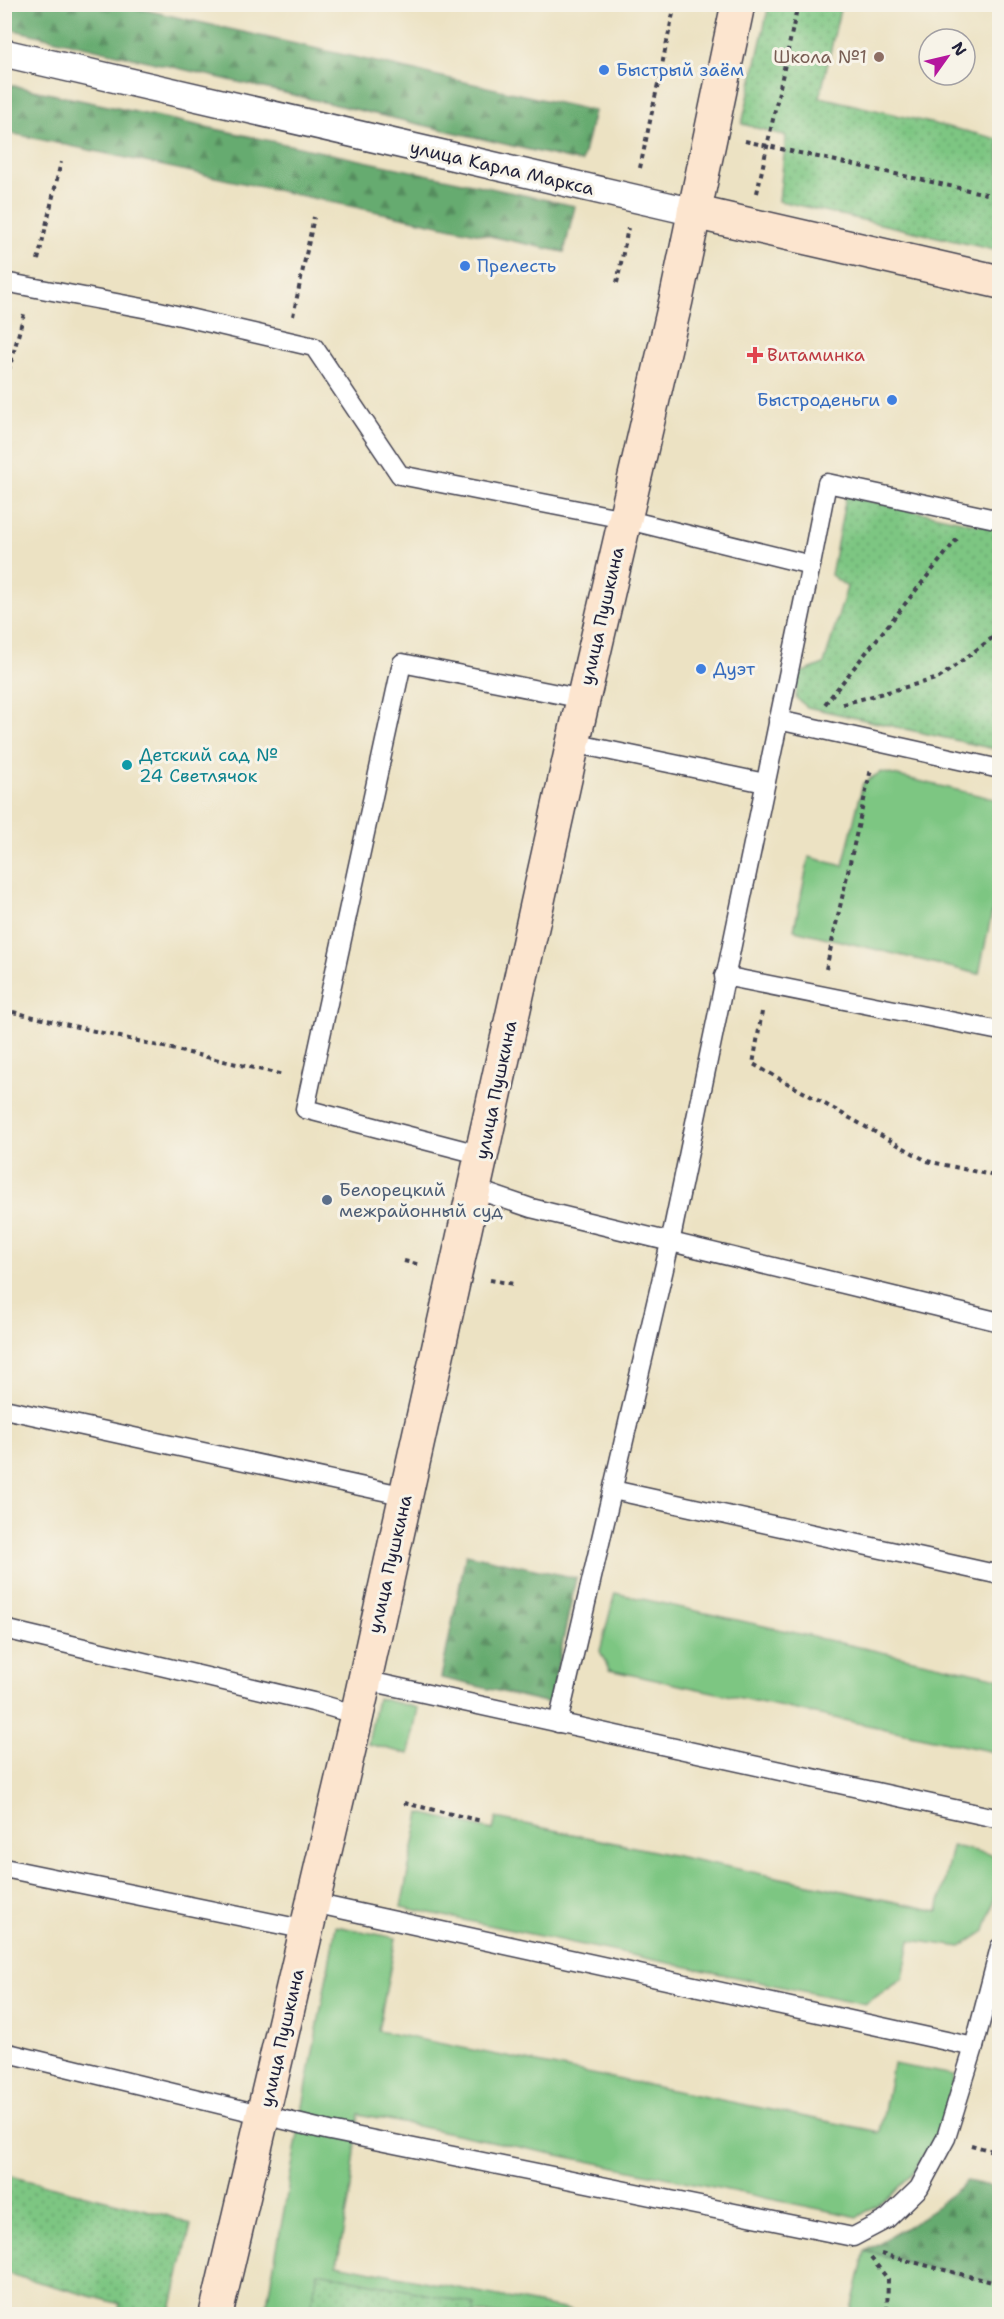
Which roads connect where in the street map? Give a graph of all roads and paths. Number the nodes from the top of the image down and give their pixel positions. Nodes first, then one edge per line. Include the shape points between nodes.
1 (675, 4) edge
2 (738, 4) edge
3 (798, 4) edge
4 (4, 53) edge
5 (650, 120) dead end
6 (741, 140) dead end
7 (768, 145) junction
8 (756, 196) dead end
9 (999, 197) edge
10 (694, 212) junction
11 (314, 217) dead end
12 (4, 282) edge
13 (999, 282) edge
14 (287, 341) junction
15 (977, 515) junction
16 (624, 519) junction
17 (999, 519) edge
18 (811, 565) junction
19 (999, 632) edge
20 (583, 699) junction
21 (842, 705) dead end
22 (831, 708) dead end
23 (778, 720) junction
24 (878, 742) junction
25 (573, 743) junction
26 (999, 769) edge
27 (765, 783) junction
28 (724, 976) junction
29 (767, 984) junction
30 (821, 995) junction
31 (4, 1010) edge
32 (999, 1030) edge
33 (311, 1082) junction
34 (482, 1155) junction
35 (999, 1177) edge
36 (475, 1189) junction
37 (670, 1243) junction
38 (404, 1261) dead end
39 (432, 1267) dead end
40 (490, 1280) dead end
41 (514, 1284) dead end
42 (999, 1322) edge
43 (4, 1409) edge
44 (613, 1490) junction
45 (406, 1496) junction
46 (999, 1575) edge
47 (4, 1629) edge
48 (364, 1680) junction
49 (357, 1715) junction
50 (558, 1723) junction
51 (404, 1803) dead end
52 (999, 1819) edge
53 (482, 1821) dead end
54 (4, 1868) edge
55 (310, 1916) junction
56 (999, 1947) edge
57 (974, 2047) junction
58 (4, 2052) edge
59 (263, 2116) junction
60 (859, 2244) junction
61 (999, 2284) edge
62 (216, 2314) edge
63 (887, 2314) edge

1 - 5 path
2 - 10 main road, улица Пушкина
3 - 7 path
4 - 10 street, улица Карла Маркса
6 - 7 path
7 - 8 path
7 - 9 path
10 - 13 main road, улица Карла Маркса
10 - 16 main road, улица Пушкина
11 - 14 path
12 - 14 lane via 159,311
14 - 16 lane via 314,346 400,475
15 - 17 lane
15 - 18 lane via 827,483
15 - 22 path via 820,711
16 - 18 lane
16 - 20 main road, улица Пушкина
18 - 23 lane
19 - 21 path via 939,678
20 - 25 main road, улица Пушкина
20 - 33 lane via 402,663
23 - 24 lane
23 - 27 lane
24 - 26 lane
24 - 30 path
25 - 27 lane
25 - 34 main road, улица Пушкина
27 - 28 lane
28 - 29 lane
28 - 37 lane
29 - 30 lane
29 - 35 path via 753,1064 927,1161
30 - 32 lane
31 - 33 path
33 - 34 lane via 305,1109
34 - 36 main road, улица Пушкина
36 - 37 lane via 531,1208
36 - 45 main road, улица Пушкина
37 - 42 lane
37 - 44 lane
38 - 39 path
40 - 41 path
43 - 45 lane
44 - 46 lane
44 - 50 lane
45 - 48 main road, улица Пушкина
47 - 49 lane
48 - 49 main road, улица Пушкина
48 - 50 lane
49 - 55 main road, улица Пушкина
50 - 52 lane
51 - 53 path
54 - 55 lane
55 - 57 lane
55 - 59 main road, улица Пушкина
56 - 57 lane
57 - 60 lane via 946,2138 919,2188
58 - 59 lane
59 - 60 lane
59 - 62 main road, улица Пушкина
60 - 61 path
60 - 63 path via 888,2280

